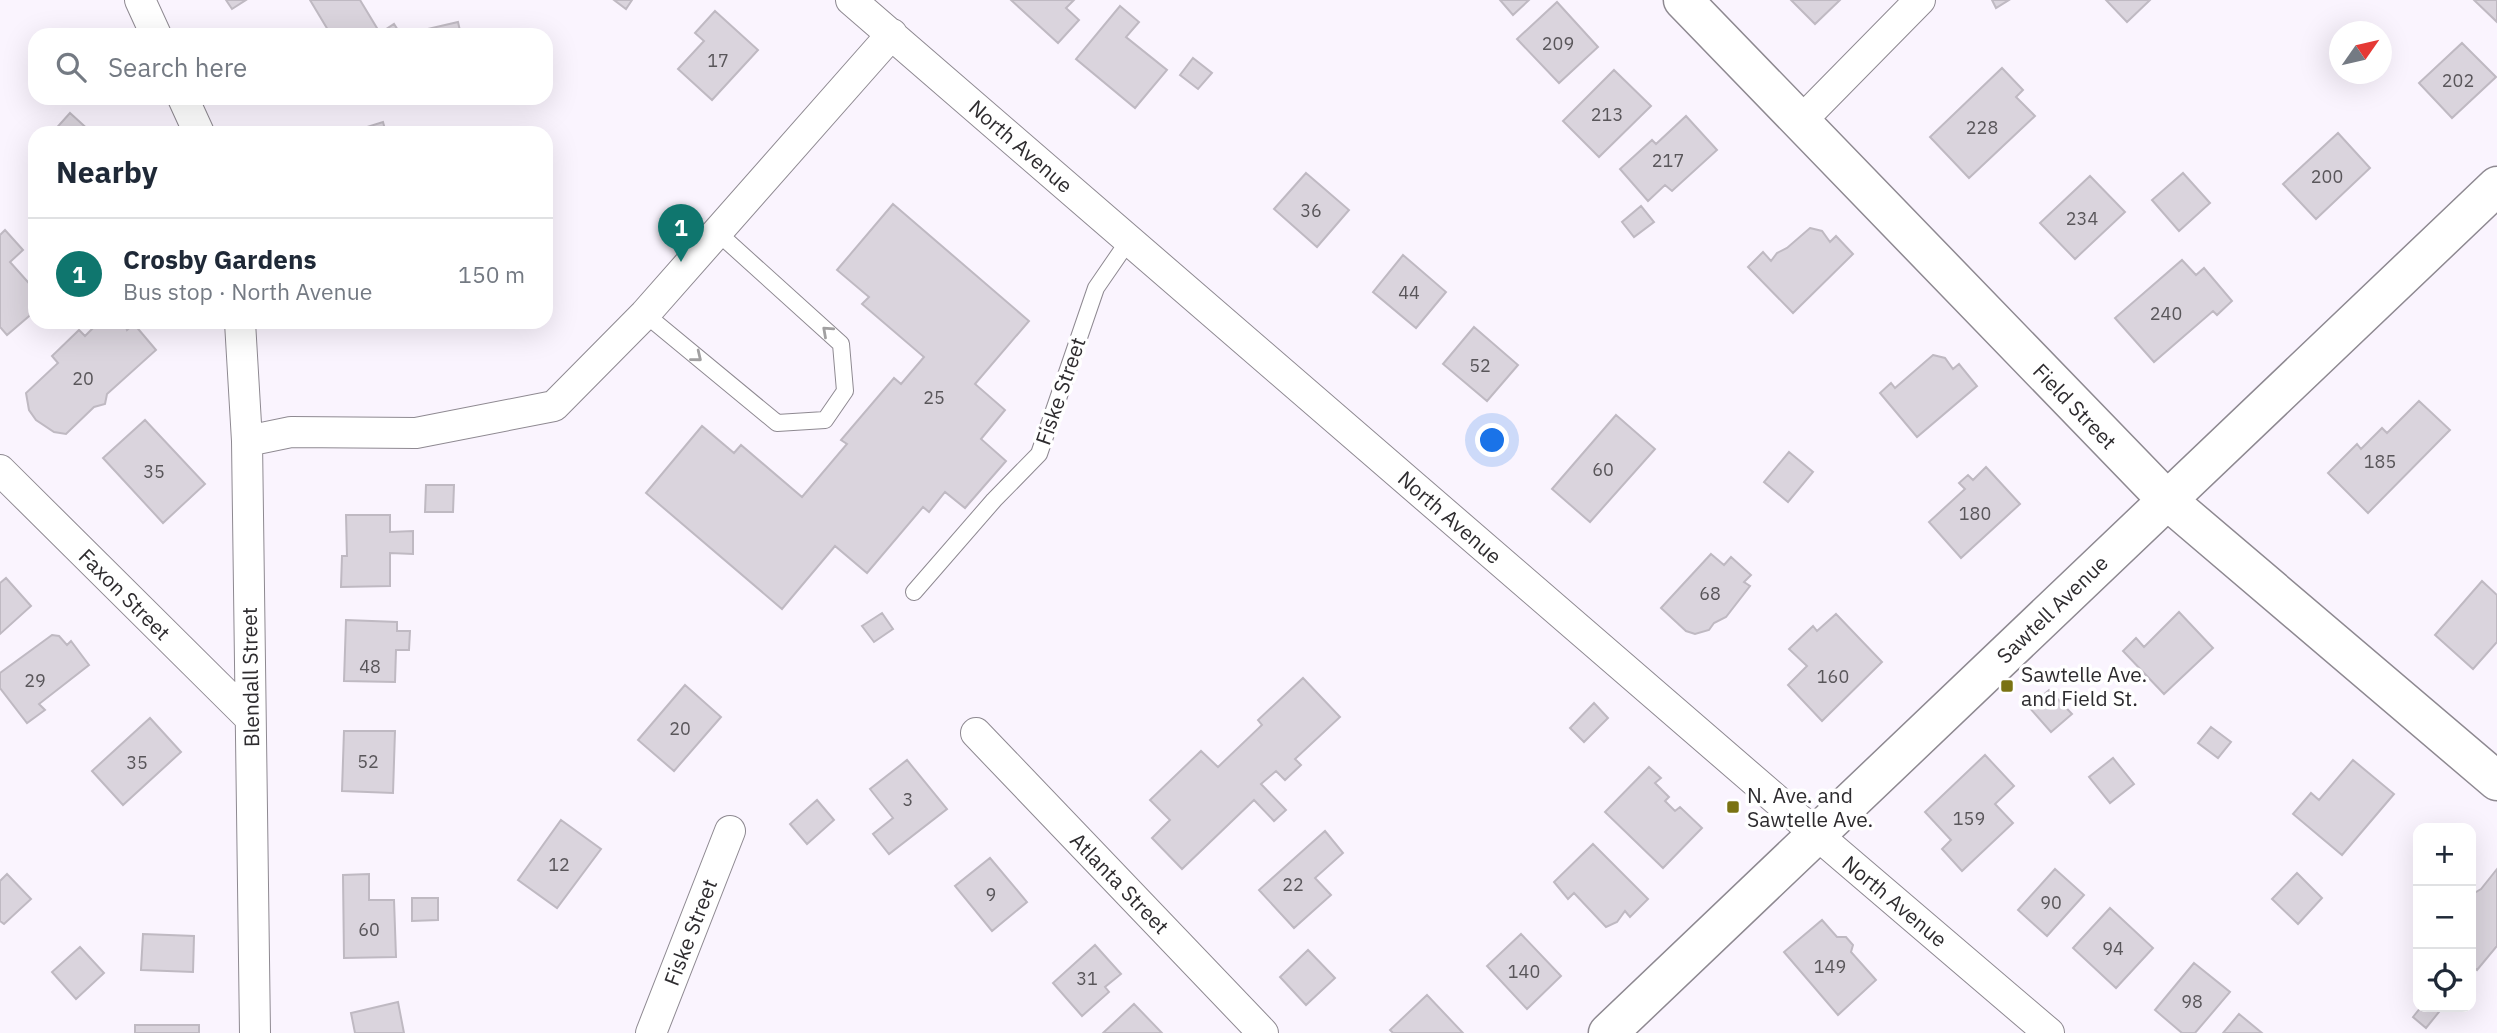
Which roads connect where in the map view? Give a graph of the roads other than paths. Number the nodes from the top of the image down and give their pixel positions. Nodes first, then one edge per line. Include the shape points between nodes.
1 (140, 0) edge
2 (851, 0) edge
3 (1683, 0) edge
4 (1920, 0) edge
5 (153, 28) edge
6 (892, 34) junction
7 (186, 105) edge
8 (1800, 122) junction
9 (196, 126) edge
10 (2497, 186) edge
11 (717, 232) junction
12 (1129, 240) junction
13 (645, 314) junction
14 (240, 329) edge
15 (247, 440) junction
16 (0, 470) edge
17 (2167, 500) junction
18 (915, 592) dead end
19 (250, 719) junction
20 (976, 733) dead end
21 (2497, 781) edge
22 (730, 831) dead end
23 (1816, 834) junction
24 (255, 1033) edge
25 (651, 1033) edge
26 (1263, 1033) edge
27 (1608, 1033) edge
28 (2049, 1033) edge

1 - 5 street
2 - 6 street, North Avenue
3 - 8 street, Field Street
4 - 8 street
6 - 11 street
6 - 12 street, North Avenue
7 - 9 street
8 - 17 street, Field Street
10 - 17 street, Sawtell Avenue
11 - 13 street
13 -> 11 lane via 777,423 825,420 845,391 841,344
12 - 18 lane, Fiske Street via 1096,288 1039,454
12 - 23 street, North Avenue
13 - 15 street via 554,406 416,433 291,432
14 - 15 street, Blendall Street
15 - 19 street, Blendall Street
16 - 19 street, Faxon Street
17 - 21 street, Field Street
17 - 23 street, Sawtell Avenue
19 - 24 street, Blendall Street
20 - 26 street, Atlanta Street
22 - 25 street, Fiske Street
23 - 27 street, Sawtell Avenue
23 - 28 street, North Avenue

